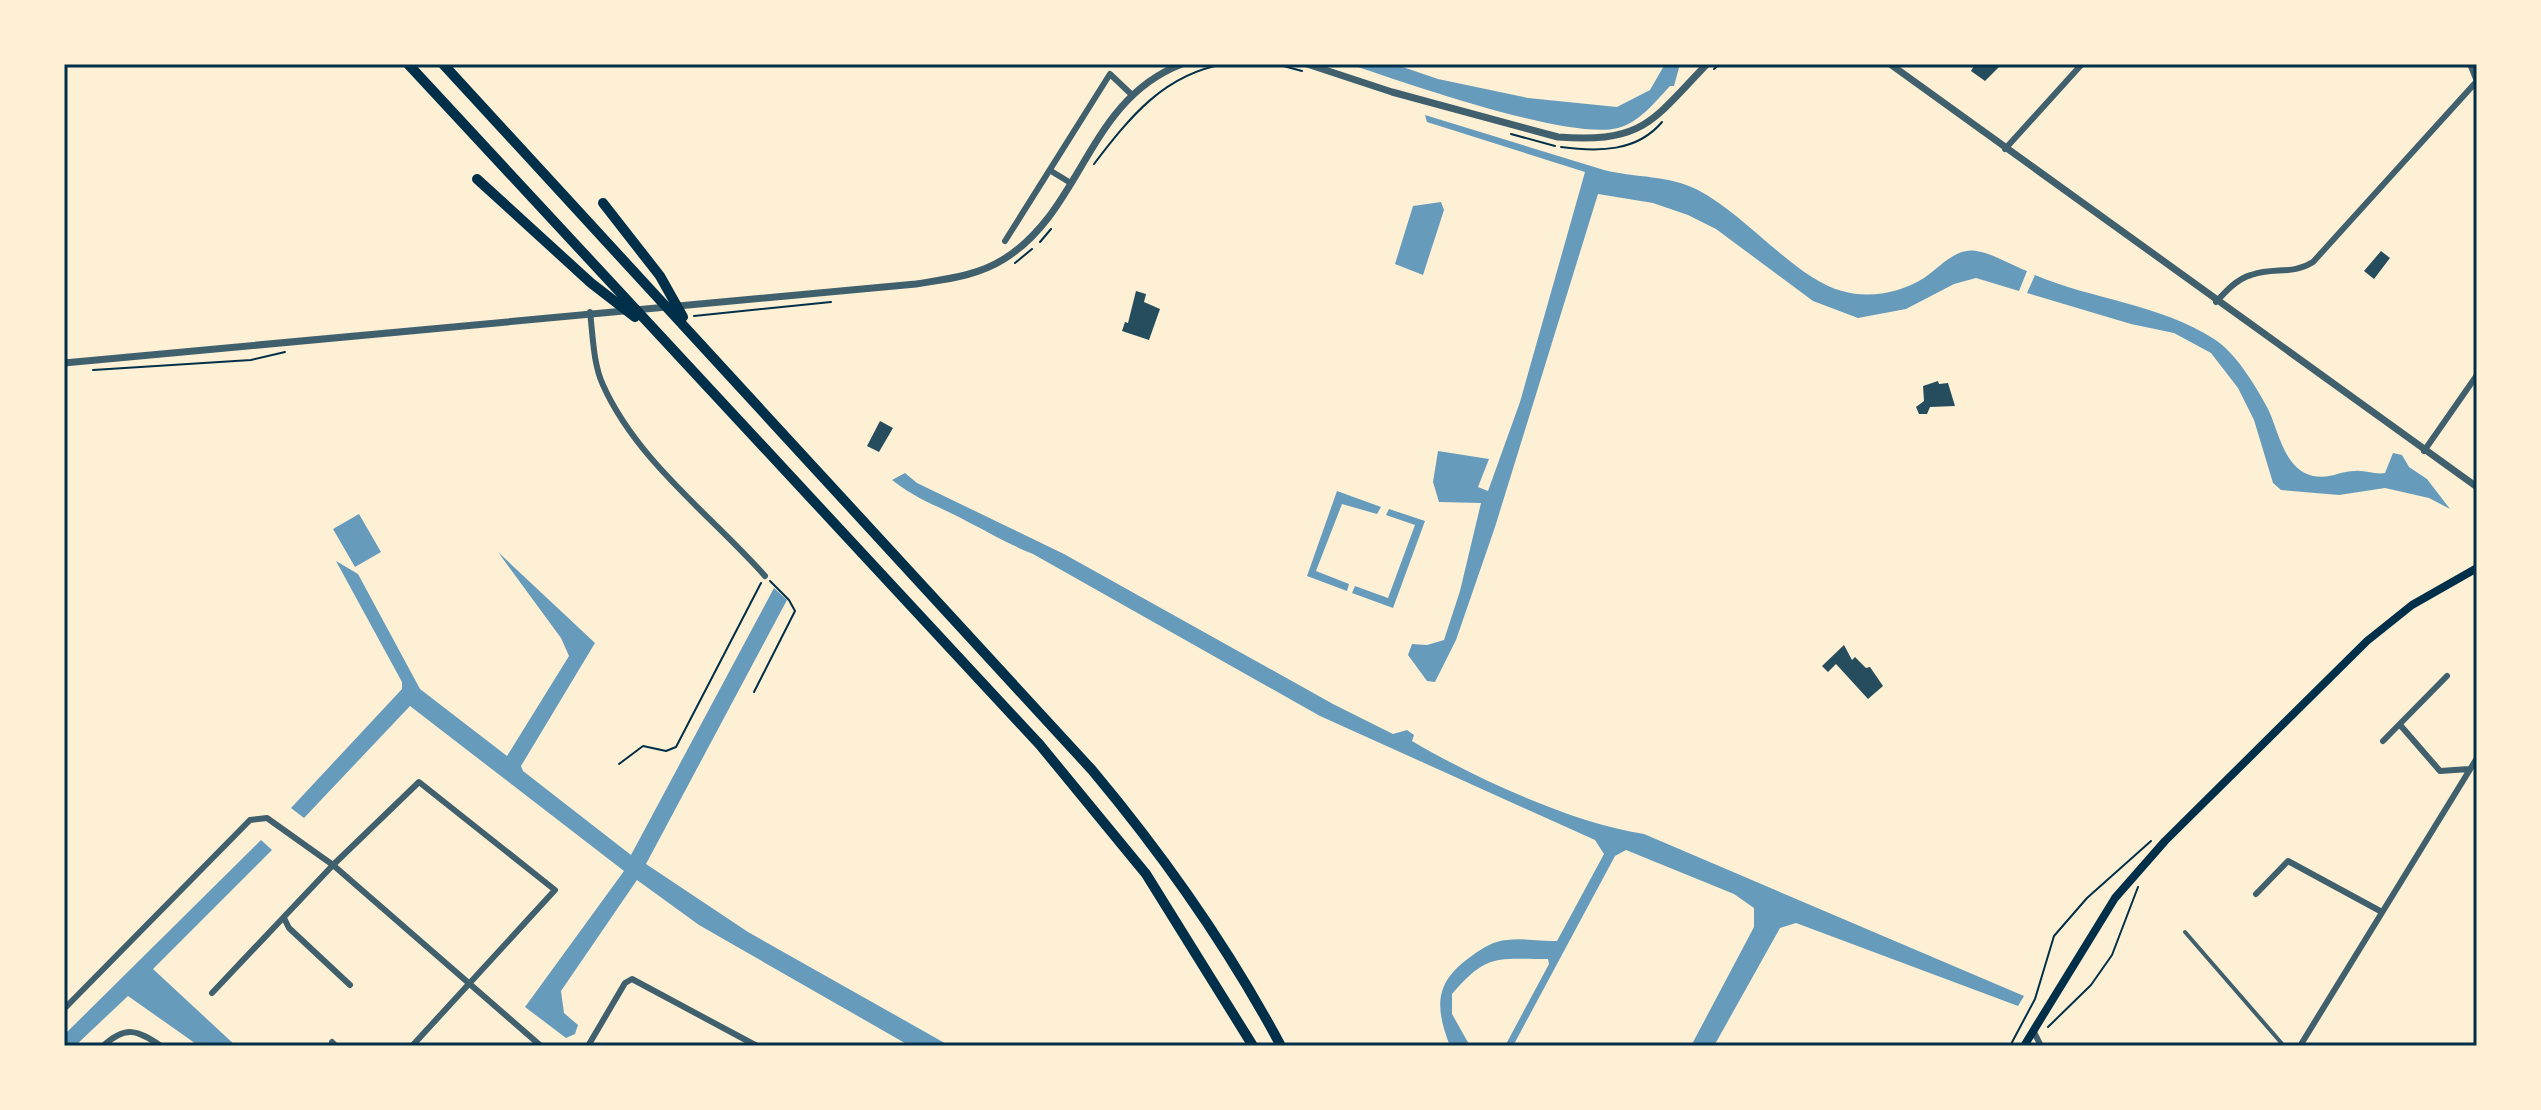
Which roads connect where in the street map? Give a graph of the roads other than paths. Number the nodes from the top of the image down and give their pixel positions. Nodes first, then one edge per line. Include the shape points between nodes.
1 (408, 64) edge
2 (443, 64) edge
3 (1182, 64) edge
4 (1890, 64) edge
5 (2082, 64) edge
6 (2470, 64) edge
7 (1306, 68) edge
8 (1709, 68) edge
9 (2477, 81) edge
10 (1131, 94) junction
11 (2005, 149) junction
12 (1051, 171) junction
13 (477, 179) dead end
14 (1069, 182) junction
15 (603, 203) dead end
16 (1005, 241) dead end
17 (2216, 302) junction
18 (590, 312) junction
19 (691, 332) junction
20 (659, 336) junction
21 (64, 363) edge
22 (2477, 375) edge
23 (2424, 451) junction
24 (2477, 487) edge
25 (2477, 568) edge
26 (765, 576) road end
27 (2447, 676) dead end
28 (2401, 726) junction
29 (2383, 741) dead end
30 (2477, 758) edge
31 (2469, 769) junction
32 (333, 865) junction
33 (2256, 894) dead end
34 (2382, 912) junction
35 (284, 918) junction
36 (2185, 932) dead end
37 (472, 984) junction
38 (350, 985) dead end
39 (212, 993) dead end
40 (64, 1009) edge
41 (2036, 1035) junction
42 (103, 1046) edge
43 (161, 1046) edge
44 (412, 1046) edge
45 (541, 1046) edge
46 (588, 1046) edge
47 (757, 1046) edge
48 (1253, 1046) edge
49 (1281, 1046) edge
50 (2024, 1046) edge
51 (2041, 1046) edge
52 (2284, 1046) edge
53 (2300, 1046) edge

1 - 20 highway
2 - 19 highway
3 - 10 street
4 - 11 street
5 - 11 street
6 - 9 street
7 - 8 street via 1543,133 1586,139 1616,138 1646,124
9 - 17 street via 2313,262 2299,271 2250,275
10 - 12 street via 1110,74
10 - 14 street
11 - 17 street
12 - 14 street
12 - 16 street
13 - 20 highway via 591,283
14 - 18 street via 1028,239 1002,260 971,274 916,284
15 - 19 highway via 660,276
17 - 23 street
18 - 21 street
18 - 26 street via 598,371 612,402 684,495
19 - 49 highway via 986,650 1125,809 1203,915
20 - 48 highway via 1048,754 1146,874
22 - 23 street
23 - 24 street
25 - 41 main road via 2412,605 2367,641 2165,841 2115,898
27 - 28 street
28 - 29 street
28 - 31 street via 2440,771
30 - 31 street
31 - 34 street
32 - 35 street
32 - 37 street
32 - 37 street via 419,782 544,879 555,890
32 - 40 street via 267,818 250,820
33 - 34 street via 2288,861
34 - 53 street
35 - 38 street
35 - 39 street
36 - 52 street
37 - 44 street
37 - 45 street
41 - 50 main road
41 - 51 street
42 - 43 street via 125,1030 138,1030
46 - 47 street via 632,979

